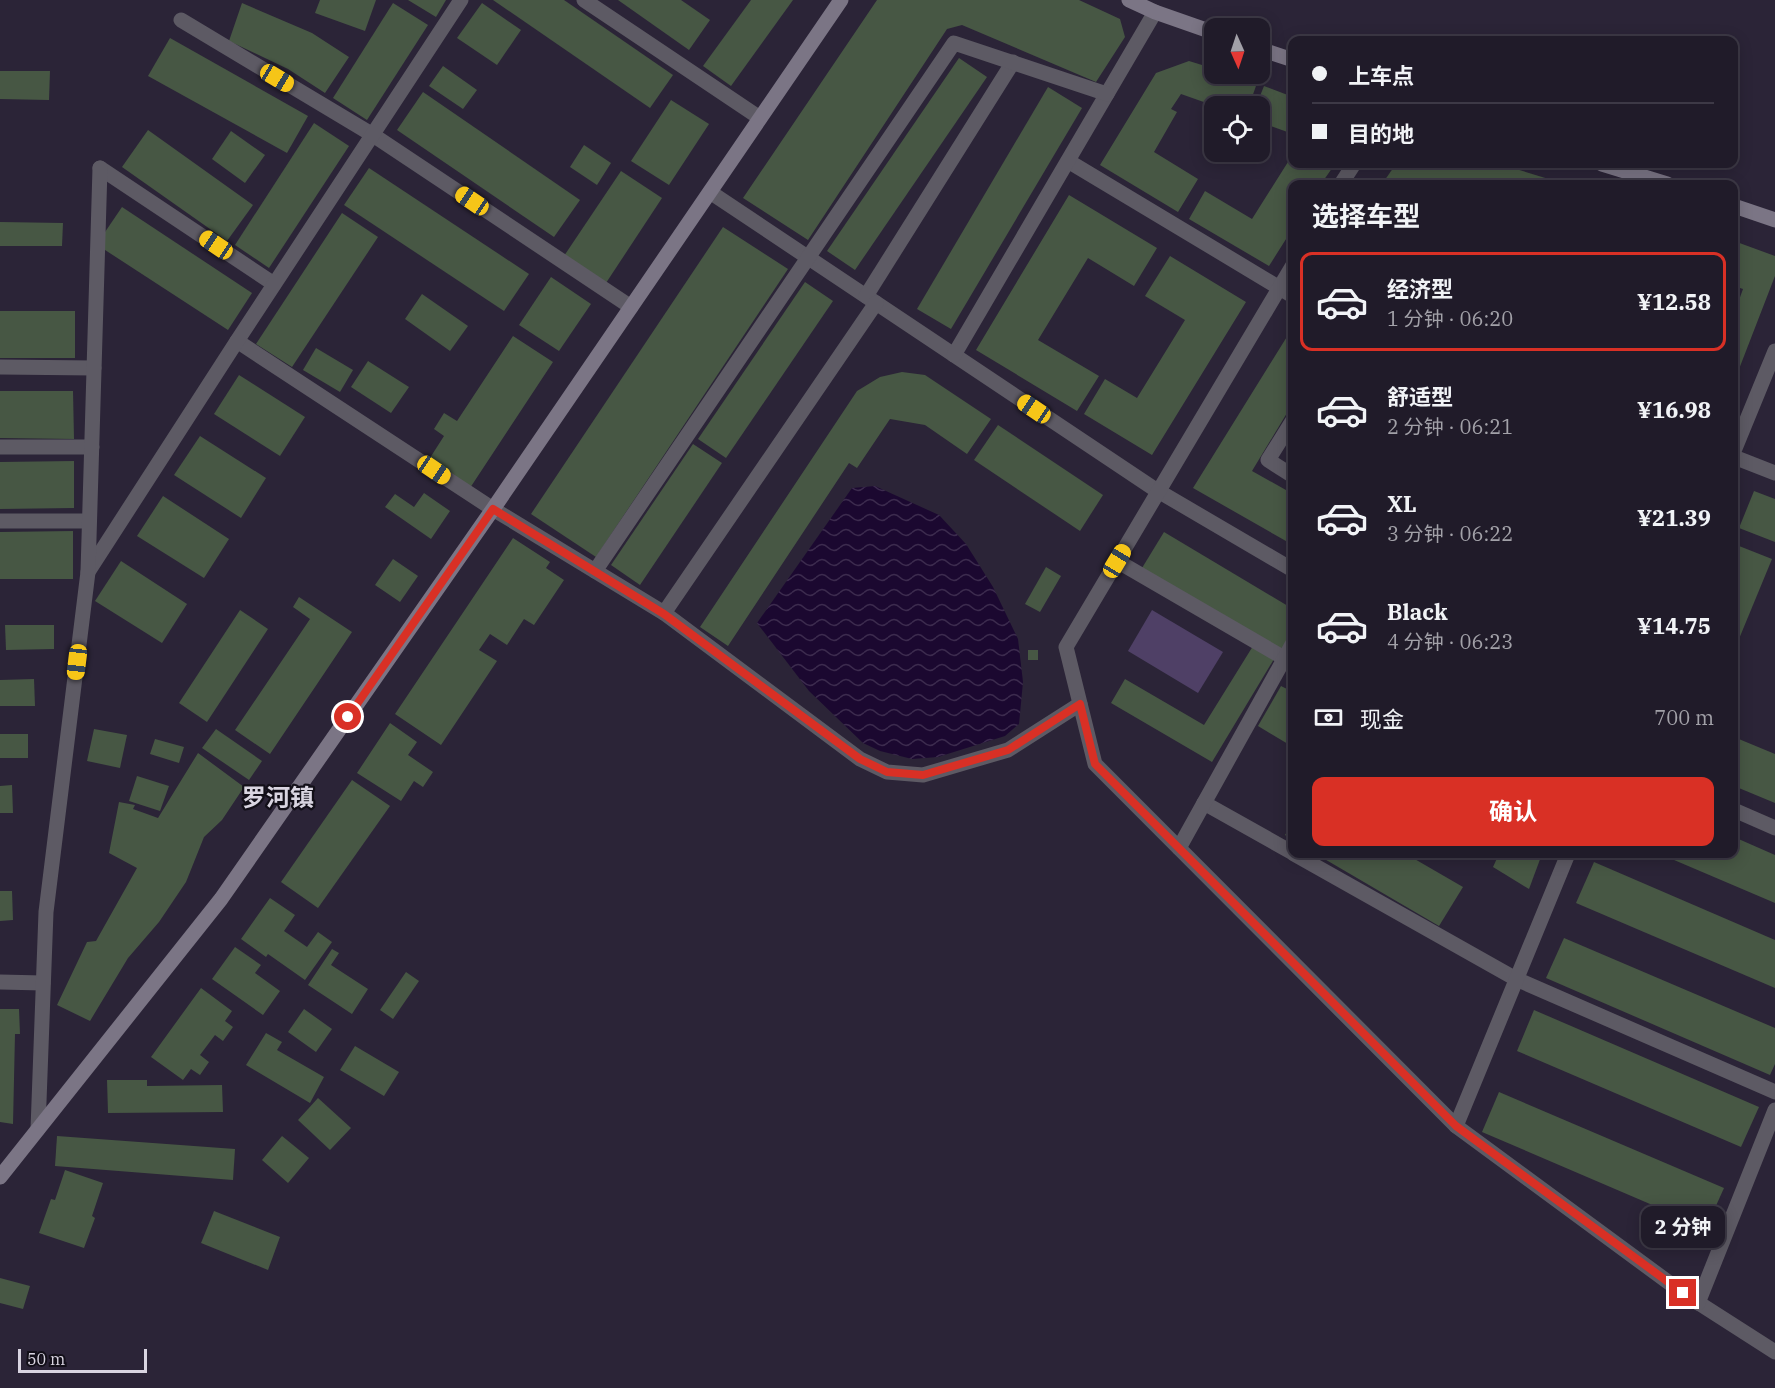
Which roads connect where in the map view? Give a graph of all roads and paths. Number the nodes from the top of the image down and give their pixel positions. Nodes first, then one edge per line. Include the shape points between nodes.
1 (461, 0) edge
2 (584, 0) edge
3 (841, 0) edge
4 (1129, 0) edge
5 (1155, 12) junction
6 (181, 20) dead end
7 (1204, 29) edge
8 (1270, 52) edge
9 (1288, 58) edge
10 (1013, 62) junction
11 (1107, 94) junction
12 (760, 118) junction
13 (373, 135) junction
14 (1068, 161) junction
15 (1615, 168) edge
16 (1654, 180) edge
17 (710, 192) junction
18 (1738, 207) edge
19 (1775, 220) edge
20 (808, 258) junction
21 (274, 284) junction
22 (1286, 292) edge
23 (871, 300) junction
24 (631, 307) junction
25 (237, 341) junction
26 (1775, 351) edge
27 (954, 356) junction
28 (0, 367) edge
29 (94, 368) junction
30 (1288, 428) edge
31 (1738, 441) edge
32 (0, 447) edge
33 (92, 447) junction
34 (1738, 459) edge
35 (1288, 473) edge
36 (1775, 473) edge
37 (1159, 491) junction
38 (493, 509) junction
39 (0, 521) edge
40 (90, 521) junction
41 (1117, 561) junction
42 (1288, 567) edge
43 (595, 571) junction
44 (88, 572) junction
45 (664, 614) junction
46 (1288, 651) edge
47 (1284, 658) junction
48 (1080, 704) junction
49 (1204, 803) junction
50 (1738, 812) edge
51 (1775, 828) edge
52 (1179, 848) junction
53 (1288, 850) edge
54 (1302, 858) edge
55 (1566, 858) edge
56 (1516, 979) junction
57 (0, 982) edge
58 (44, 983) junction
59 (1775, 1092) edge
60 (1775, 1110) edge
61 (1456, 1126) junction
62 (38, 1129) junction
63 (0, 1177) edge
64 (1698, 1303) junction
65 (1775, 1352) edge

1 - 13 street
2 - 12 street
3 - 12 main road
4 - 5 main road
5 - 7 main road
5 - 11 street
6 - 13 street
8 - 9 main road
10 - 11 street
10 - 20 street via 954,43
10 - 23 street
11 - 14 street
12 - 17 main road
13 - 21 street
13 - 24 street
14 - 22 street
14 - 27 street
15 - 16 main road
17 - 20 street
17 - 24 main road
18 - 19 main road
20 - 23 street
20 - 43 street
21 - 25 street
21 - 29 street via 100,168
22 - 37 street
23 - 27 street
23 - 45 street
24 - 38 main road
25 - 38 street
25 - 44 street
26 - 31 street
27 - 37 street
28 - 29 street
29 - 33 street
30 - 35 street via 1268,460
32 - 33 street
33 - 40 street
34 - 36 street
37 - 41 street
37 - 42 street
38 - 43 street
38 - 62 main road via 221,899
39 - 40 street
40 - 44 street
41 - 47 street
41 - 48 street via 1066,647
43 - 45 street
44 - 58 street via 46,912
45 - 48 street via 860,759 887,772 923,775 1008,750
46 - 47 street
47 - 49 street
48 - 52 street via 1095,764
49 - 52 street
49 - 53 street
50 - 51 street
52 - 61 street
54 - 56 street
55 - 56 street
56 - 59 street
56 - 61 street
57 - 58 street
58 - 62 street
60 - 64 street
61 - 64 street
62 - 63 main road
64 - 65 street

